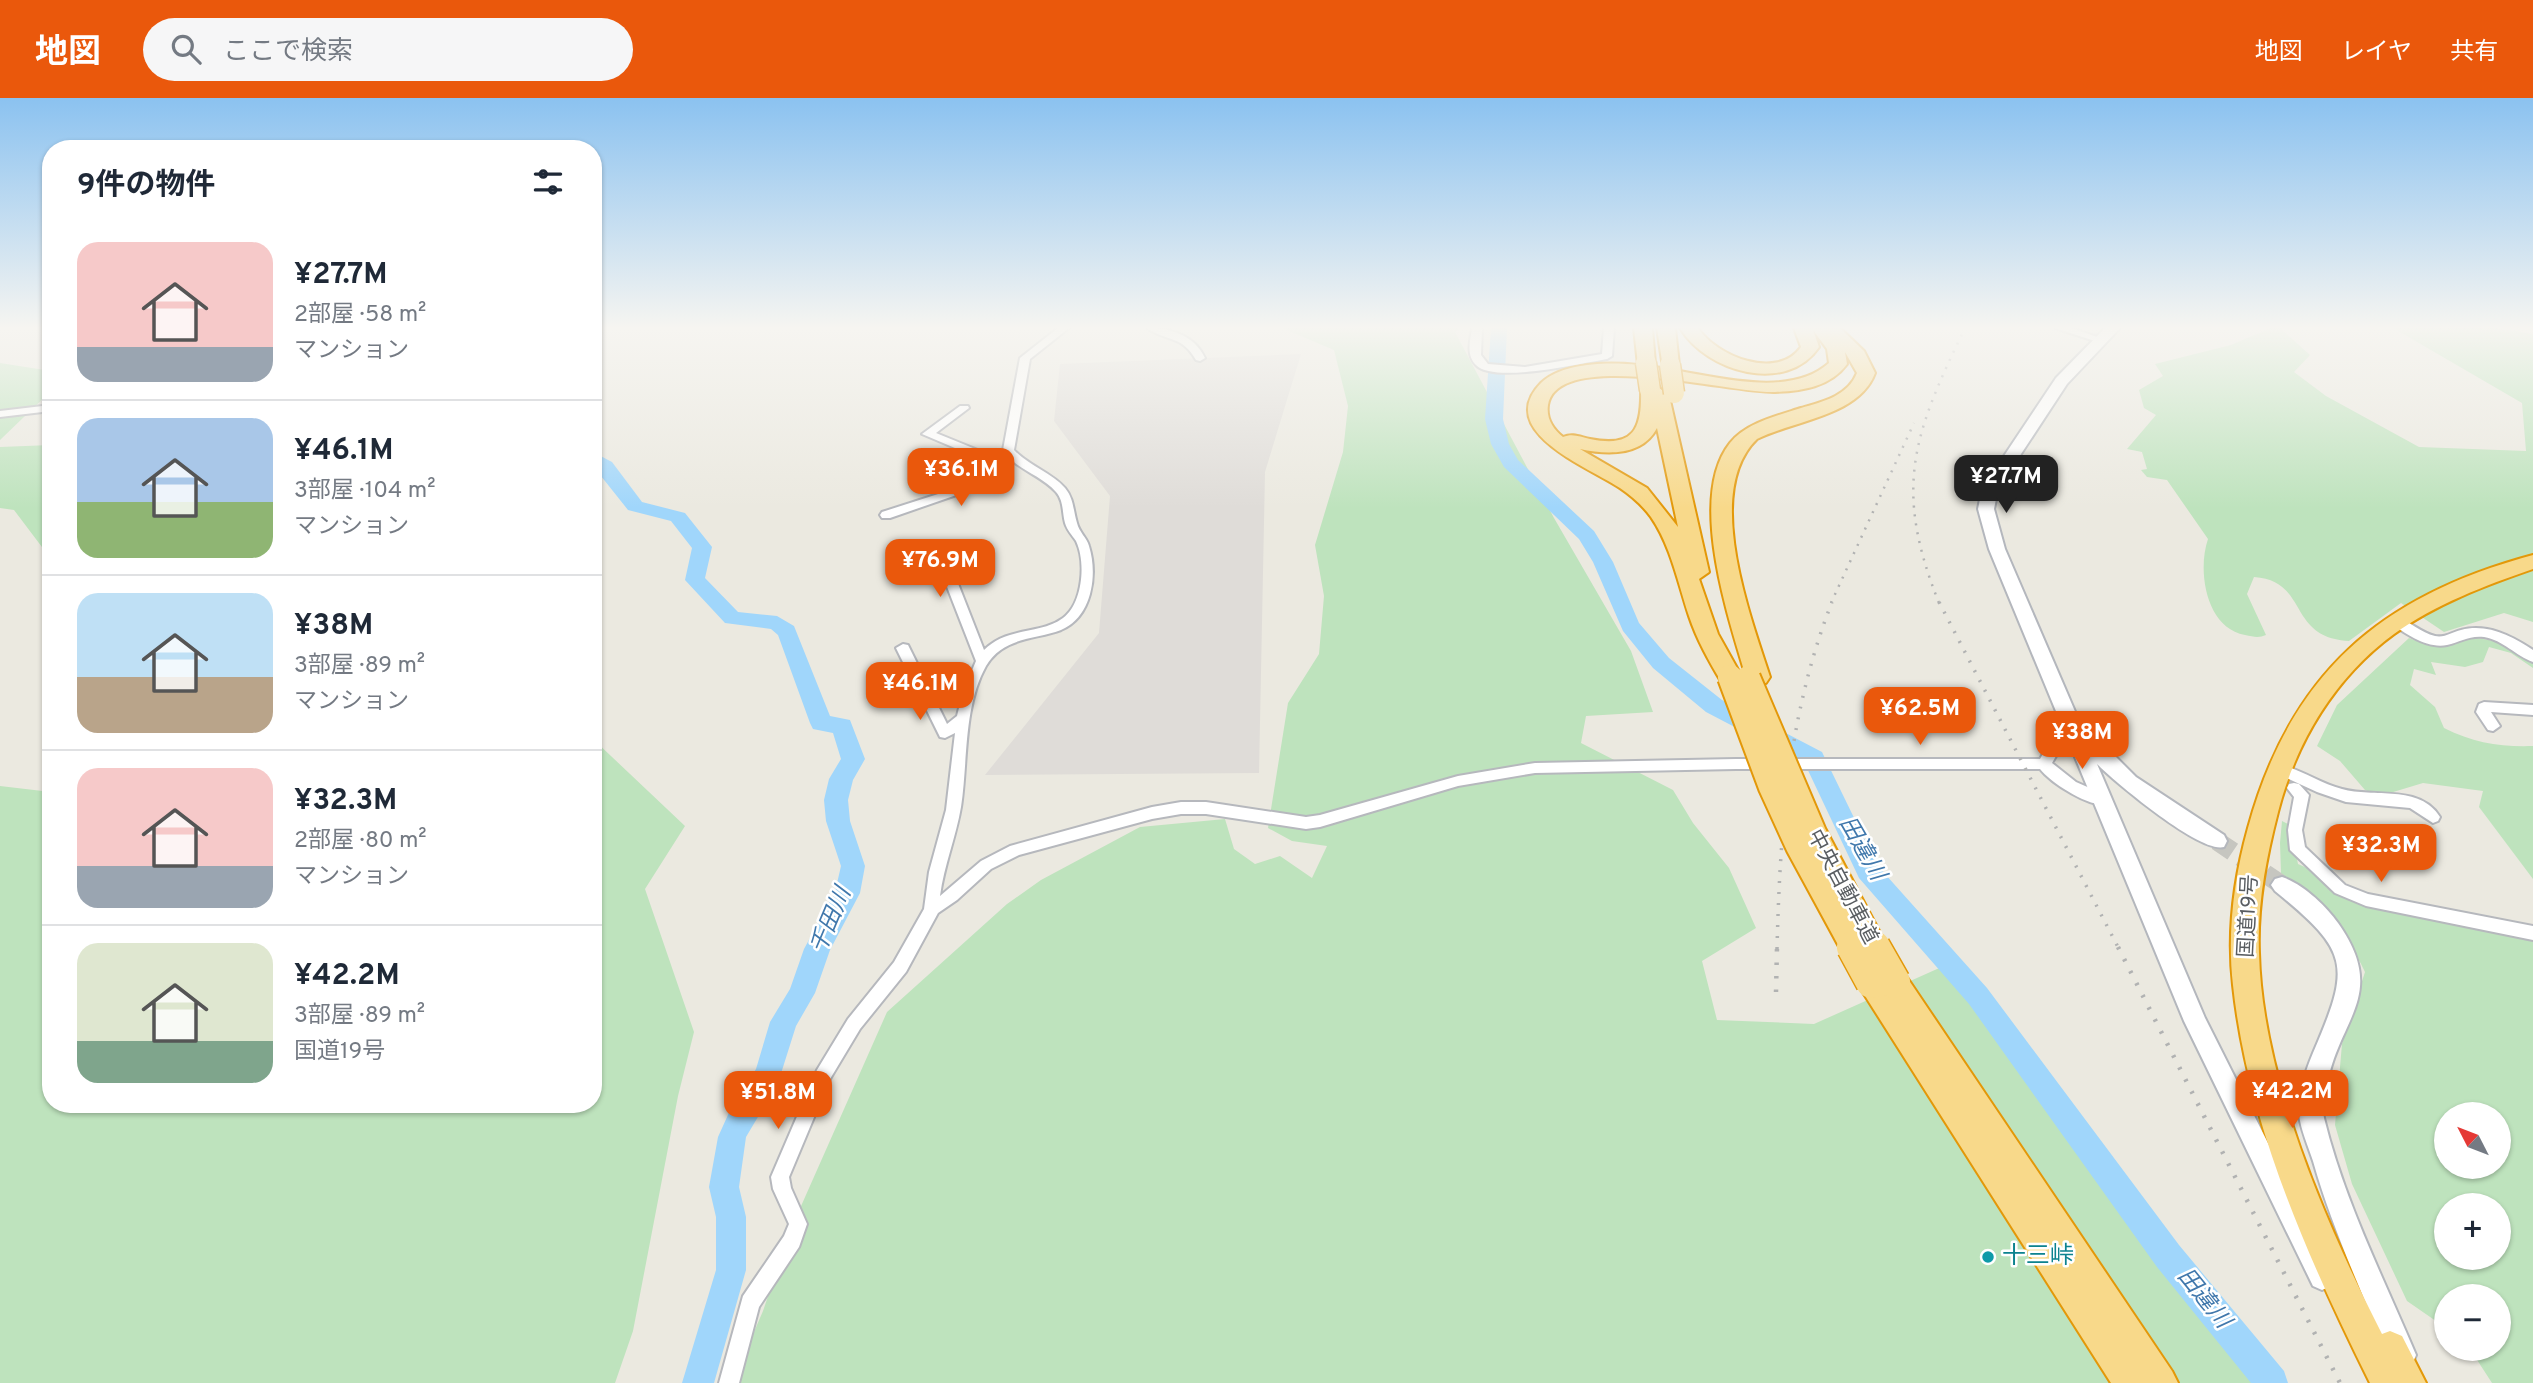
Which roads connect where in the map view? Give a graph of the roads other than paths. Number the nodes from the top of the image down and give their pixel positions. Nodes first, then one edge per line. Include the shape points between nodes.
1 (1020, 388) edge
2 (1546, 388) edge
3 (1560, 388) edge
4 (1661, 388) edge
5 (1733, 388) edge
6 (1818, 388) edge
7 (1861, 388) edge
8 (2056, 388) edge
9 (1661, 391) junction
10 (964, 408) dead end
11 (42, 409) edge
12 (0, 414) edge
13 (1008, 451) junction
14 (998, 461) junction
15 (886, 515) dead end
16 (2533, 545) edge
17 (2533, 562) edge
18 (979, 568) dead end
19 (2533, 570) edge
20 (2451, 595) junction
21 (2399, 623) junction
22 (903, 648) dead end
23 (2533, 657) edge
24 (982, 661) junction
25 (1746, 677) junction
26 (2533, 710) edge
27 (963, 719) junction
28 (2069, 721) junction
29 (2493, 726) dead end
30 (2044, 764) junction
31 (2289, 780) junction
32 (2131, 786) junction
33 (2101, 794) junction
34 (2433, 817) dead end
35 (2217, 841) tunnel mouth
36 (2282, 885) tunnel mouth
37 (932, 909) junction
38 (2533, 933) edge
39 (1883, 982) junction
40 (2394, 1380) edge
41 (729, 1383) edge
42 (2131, 1383) edge
43 (2160, 1383) edge

1 - 13 street
2 - 25 highway via 1539,400 1540,418 1550,436 1620,477 1652,504 1668,527 1707,635
3 - 9 highway via 1550,403 1551,421 1569,439 1590,447 1636,439 1650,423
4 - 9 highway, 中央自動車道, bridge
5 - 6 highway via 1769,392
7 - 25 highway via 1843,402 1770,422 1748,433 1728,468 1725,547
8 - 28 street via 1990,489 1986,509 1997,550
9 - 25 highway, 中央自動車道
10 - 14 street via 928,434
11 - 12 street
13 - 14 street
13 - 24 street via 1063,493 1073,529 1083,543 1086,585 1083,604 1071,620 1004,639
14 - 15 street via 964,489
16 - 20 highway via 2456,584
17 - 20 highway, 国道19号
18 - 24 street via 950,579
19 - 20 highway, 国道19号
20 - 21 highway, 国道19号
21 - 23 street via 2441,641 2464,633 2490,635
21 - 31 highway, 国道19号 via 2328,693 2298,740
21 - 40 highway, 国道19号 via 2373,637 2338,670 2292,734 2264,805 2250,876 2246,952 2254,1023 2271,1098 2295,1172 2327,1256
22 - 27 street via 945,733
24 - 27 street
25 - 39 highway, 中央自動車道, bridge
25 - 39 highway, 中央自動車道, bridge via 1754,746 1787,822
26 - 29 street via 2484,707
27 - 37 street via 953,814 931,891
28 - 30 street
28 - 32 street
28 - 33 street
30 - 33 street via 2050,773 2082,792
30 - 37 street via 1535,768 1458,780 1306,823 1206,808 1165,810 1015,849 986,865
31 - 34 street via 2347,796 2408,800
31 - 38 street via 2303,802 2295,830 2298,850 2340,889 2367,900
31 - 40 highway, 国道19号 via 2267,827 2258,911 2270,1028 2288,1107
32 - 33 street via 2103,783
32 - 35 street
33 - 40 street via 2195,1021 2276,1191
36 - 40 street via 2321,916 2346,952 2351,979 2317,1071 2311,1114 2337,1200 2402,1352
37 - 41 street via 900,967 854,1024 823,1075 786,1157 782,1189 798,1224 792,1241 750,1303
39 - 42 highway, 中央自動車道
39 - 43 highway, 中央自動車道

